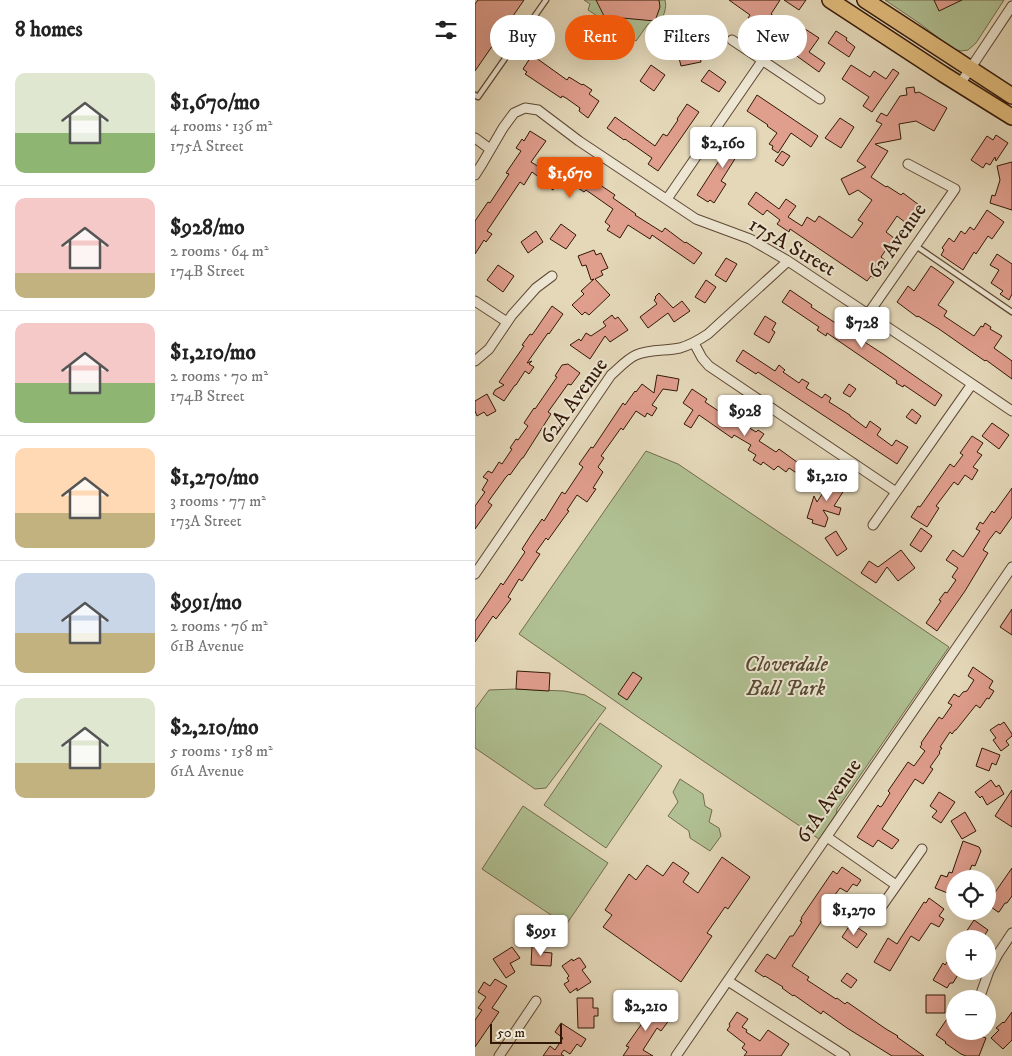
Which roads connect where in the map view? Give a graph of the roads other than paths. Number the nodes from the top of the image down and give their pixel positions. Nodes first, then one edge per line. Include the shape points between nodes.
1 (546, 0) edge
2 (830, 0) edge
3 (865, 0) edge
4 (1012, 6) edge
5 (732, 40) dead end
6 (738, 44) edge
7 (762, 60) joint
8 (969, 69) junction
9 (960, 84) junction
10 (475, 95) edge
11 (1012, 96) edge
12 (820, 99) dead end
13 (1012, 118) edge
14 (475, 138) edge
15 (491, 149) junction
16 (908, 164) dead end
17 (475, 175) edge
18 (667, 199) junction
19 (915, 246) junction
20 (788, 261) junction
21 (551, 276) dead end
22 (475, 301) edge
23 (1012, 312) edge
24 (868, 314) junction
25 (507, 322) junction
26 (694, 343) junction
27 (475, 361) edge
28 (972, 384) junction
29 (1012, 411) edge
30 (896, 492) junction
31 (873, 525) dead end
32 (1012, 567) edge
33 (475, 574) edge
34 (827, 837) junction
35 (922, 849) dead end
36 (896, 885) junction
37 (882, 906) dead end
38 (1012, 933) edge
39 (727, 980) junction
40 (982, 990) edge
41 (536, 1001) dead end
42 (499, 1056) edge
43 (675, 1056) edge
44 (845, 1056) edge

1 - 10 lane via 478,97
2 - 9 highway
3 - 8 highway
4 - 8 street
5 - 6 street
7 - 12 street
7 - 18 street
8 - 9 street
8 - 11 highway
9 - 13 highway
14 - 15 street
15 - 17 street
15 - 18 street, 175A Street via 513,113 525,108 538,110
16 - 19 street, 62 Avenue via 955,189
18 - 20 street, 175A Street via 696,219 750,239
19 - 23 lane
19 - 24 street, 62 Avenue
20 - 24 street, 175A Street
20 - 26 street, 62A Avenue
21 - 25 street
22 - 25 street
24 - 28 street, 175A Street
25 - 27 street via 489,349
26 - 30 street via 709,366
26 - 33 street, 62A Avenue via 636,355 611,375
28 - 29 street, 175A Street
28 - 30 street
30 - 31 street
32 - 34 street, 61A Avenue
34 - 36 street
34 - 39 street, 61A Avenue
35 - 36 street
36 - 37 street
38 - 40 street via 989,971
39 - 43 street, 61A Avenue
39 - 44 street
41 - 42 street

